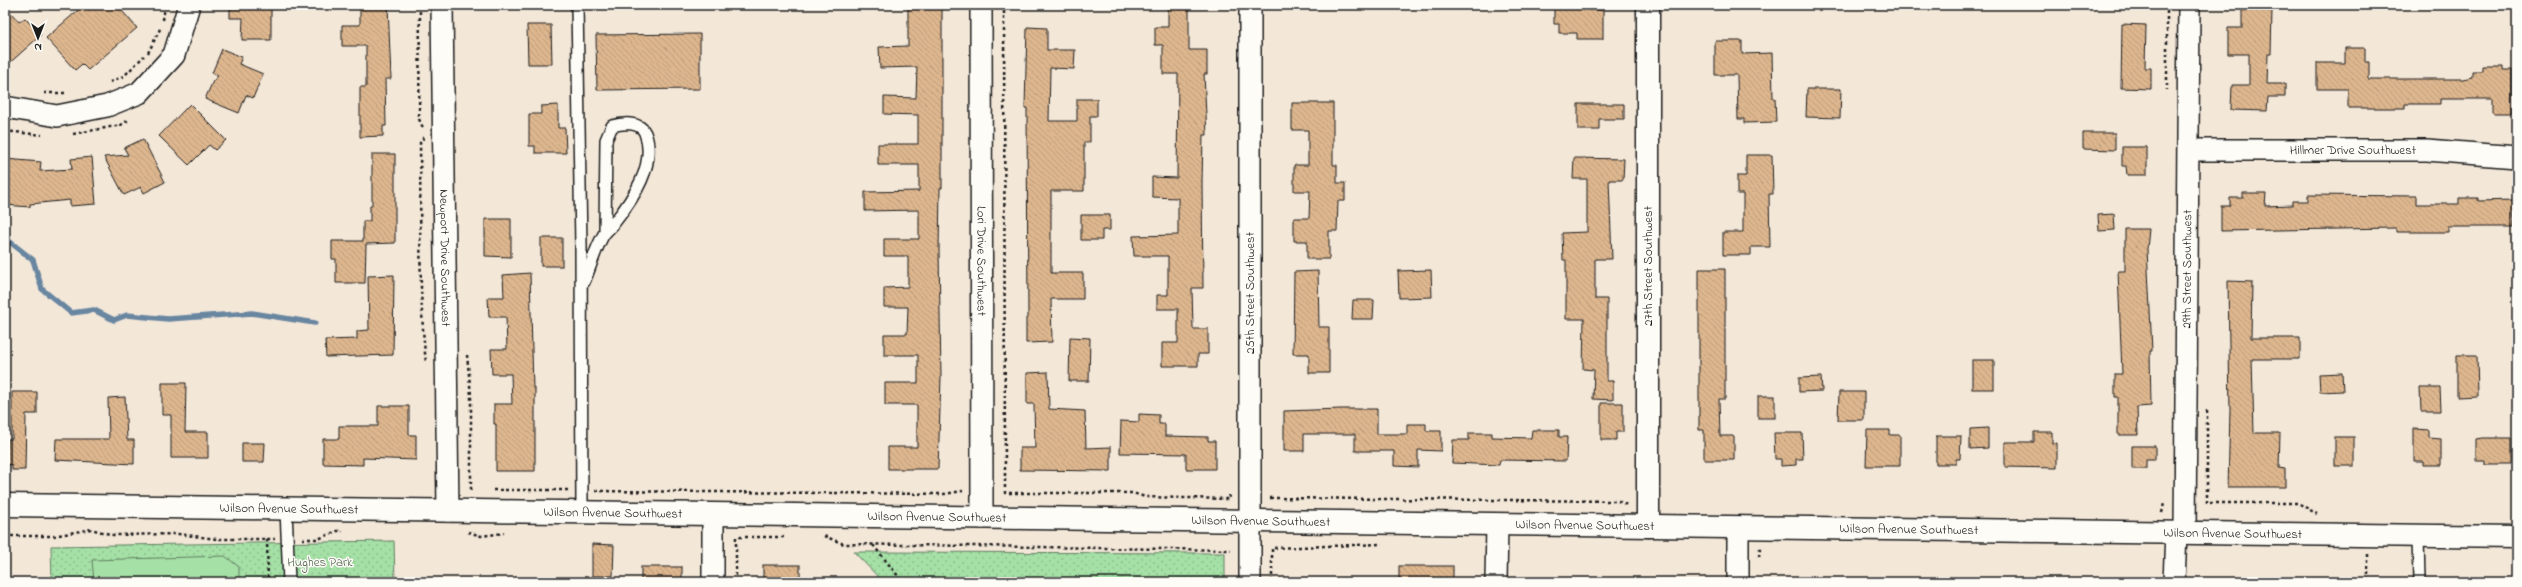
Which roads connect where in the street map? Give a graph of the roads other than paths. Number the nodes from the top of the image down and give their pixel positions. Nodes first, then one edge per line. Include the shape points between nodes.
1 (190, 5) edge
2 (442, 5) edge
3 (577, 5) edge
4 (981, 5) edge
5 (1250, 5) edge
6 (1648, 5) edge
7 (2189, 5) edge
8 (5, 107) edge
9 (2189, 150) junction
10 (2517, 157) edge
11 (605, 233) junction
12 (582, 288) junction
13 (5, 505) edge
14 (286, 509) junction
15 (448, 511) junction
16 (582, 513) junction
17 (713, 514) junction
18 (1648, 516) junction
19 (982, 518) junction
20 (1250, 521) junction
21 (1497, 524) junction
22 (1738, 528) junction
23 (2180, 533) junction
24 (2418, 536) junction
25 (2517, 537) edge
26 (289, 582) edge
27 (713, 582) edge
28 (1250, 582) edge
29 (1496, 582) edge
30 (1738, 582) edge
31 (2174, 582) edge
32 (2419, 582) edge

1 - 8 street via 174,55 140,93 107,106 57,116
2 - 15 street, Newport Drive Southwest
3 - 12 lane
4 - 19 street, Lori Drive Southwest
5 - 20 street, 25th Street Southwest
6 - 18 main road, 27th Street Southwest
7 - 9 street, 29th Street Southwest
9 - 10 street, Hillmer Drive Southwest via 2427,150
9 - 23 street, 29th Street Southwest
11 - 11 lane via 625,206 648,164 650,146 644,130 636,125 622,123 612,126 606,140
11 - 12 lane
12 - 16 lane
13 - 14 main road, Wilson Avenue Southwest
14 - 15 main road, Wilson Avenue Southwest
14 - 26 lane
15 - 16 main road, Wilson Avenue Southwest
16 - 17 main road, Wilson Avenue Southwest
17 - 19 main road, Wilson Avenue Southwest
17 - 27 street
18 - 21 main road, Wilson Avenue Southwest
18 - 22 main road, Wilson Avenue Southwest
19 - 20 main road, Wilson Avenue Southwest
20 - 21 main road, Wilson Avenue Southwest
20 - 28 street, 25th Street Southwest
21 - 29 street
22 - 23 main road, Wilson Avenue Southwest
22 - 30 street
23 - 24 main road, Wilson Avenue Southwest
23 - 31 street, 29th Street Southwest
24 - 25 main road, Wilson Avenue Southwest
24 - 32 lane

